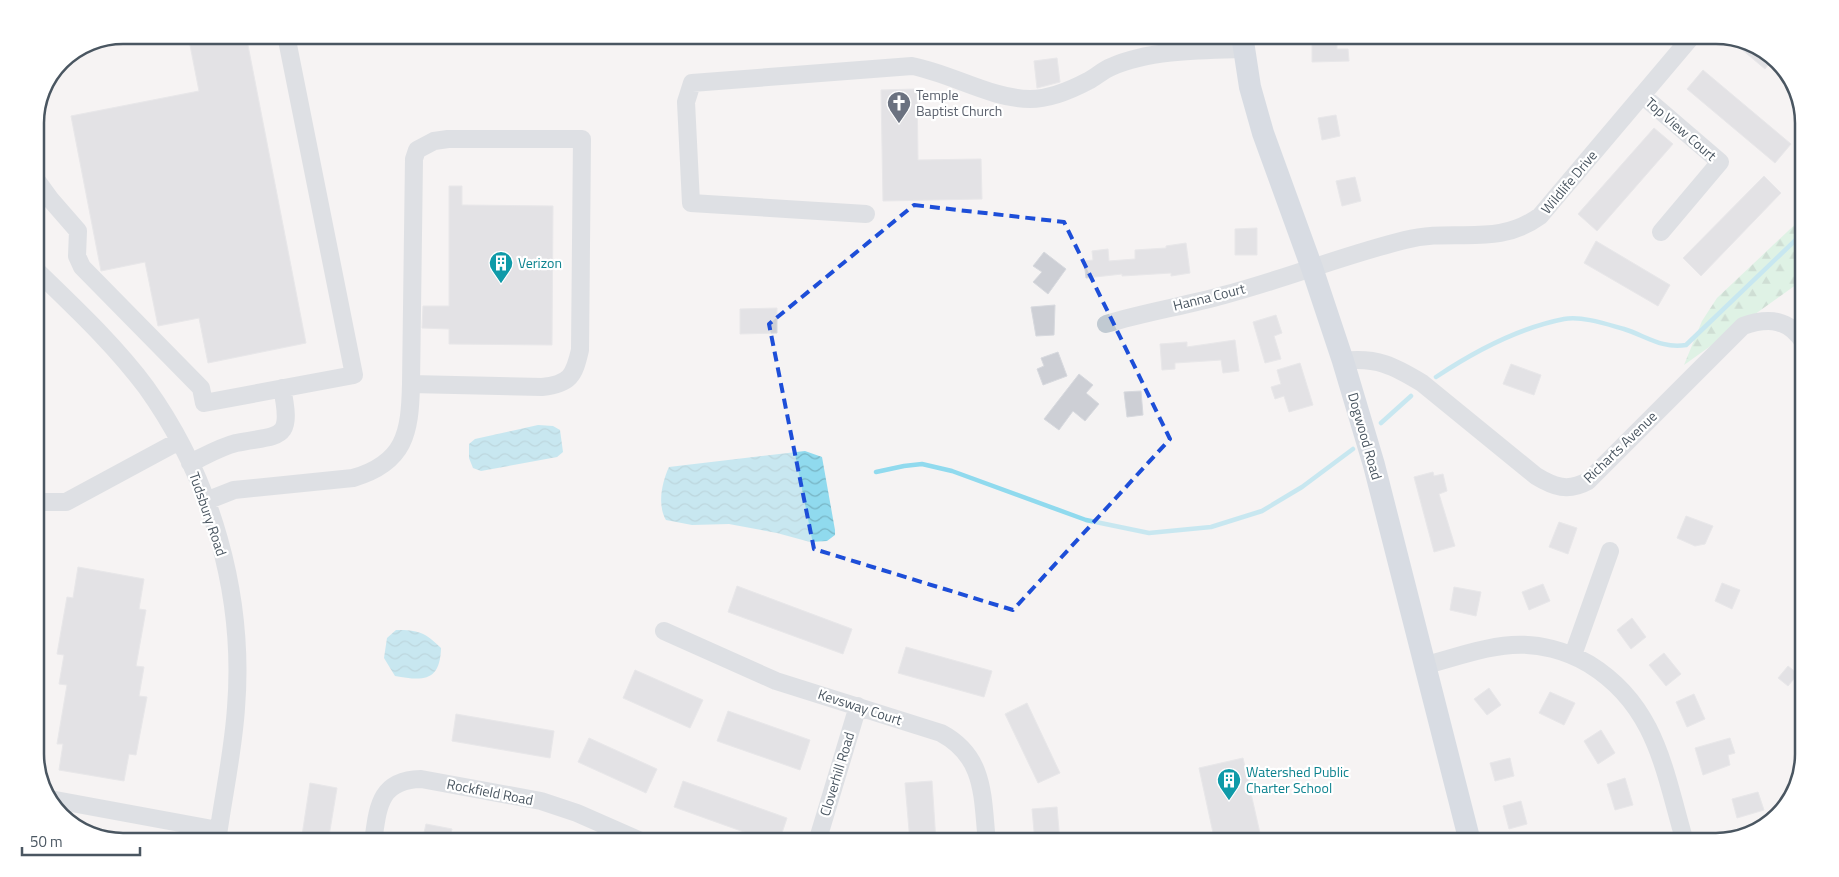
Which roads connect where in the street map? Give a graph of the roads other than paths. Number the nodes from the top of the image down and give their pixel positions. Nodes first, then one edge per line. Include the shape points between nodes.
1 (288, 44) edge
2 (1233, 44) edge
3 (1243, 44) edge
4 (1685, 44) edge
5 (1642, 95) junction
6 (44, 190) edge
7 (866, 214) dead end
8 (1661, 232) dead end
9 (1312, 268) junction
10 (44, 278) edge
11 (1106, 324) dead end
12 (1795, 330) edge
13 (1343, 361) junction
14 (411, 384) junction
15 (282, 388) junction
16 (179, 441) junction
17 (190, 463) junction
18 (206, 501) junction
19 (44, 502) edge
20 (1610, 551) dead end
21 (664, 631) dead end
22 (1573, 654) junction
23 (1424, 666) junction
24 (858, 706) junction
25 (60, 802) edge
26 (203, 833) edge
27 (217, 833) edge
28 (374, 833) edge
29 (622, 833) edge
30 (819, 833) edge
31 (986, 833) edge
32 (1468, 833) edge
33 (1682, 833) edge

1 - 15 street via 354,375
2 - 7 street via 1136,59 1110,67 1069,89 1031,99 1011,97 912,66 692,83 686,102 692,203
3 - 9 main road, Dogwood Road via 1250,87 1263,133
4 - 5 street, Wildlife Drive
5 - 8 street, Top View Court via 1720,162
5 - 9 street, Wildlife Drive via 1540,216 1527,225 1494,236 1446,234 1419,237
6 - 15 street via 78,231 77,256 82,267 200,388 204,403
9 - 11 street, Hanna Court via 1223,296
9 - 13 main road, Dogwood Road
10 - 16 street, Tudsbury Road via 123,359 165,415
12 - 13 street, Richarts Avenue via 1780,321 1762,320 1743,326 1588,482 1577,488 1565,489 1551,486 1536,476 1422,383 1402,371 1364,358
13 - 23 main road, Dogwood Road via 1374,464
14 - 14 street via 542,387 562,384 570,378 580,350 582,140 448,139 434,141 417,150 414,159
14 - 18 street via 408,429 395,454 384,466 353,478 242,489
15 - 17 street via 287,412 286,424 280,433 273,438 222,448
16 - 17 street, Tudsbury Road
16 - 19 street via 66,502
17 - 18 street, Tudsbury Road
18 - 27 street, Tudsbury Road via 225,560 234,603 237,658 236,707
20 - 22 street
21 - 24 street, Kevsway Court via 769,678
22 - 23 street via 1513,645
22 - 33 street via 1621,688 1637,707 1649,727
23 - 32 main road, Dogwood Road
24 - 30 street, Cloverhill Road
24 - 31 street, Kevsway Court via 956,741 976,767
25 - 26 street
28 - 29 street, Rockfield Road via 378,812 387,792 406,780 422,779 542,801

